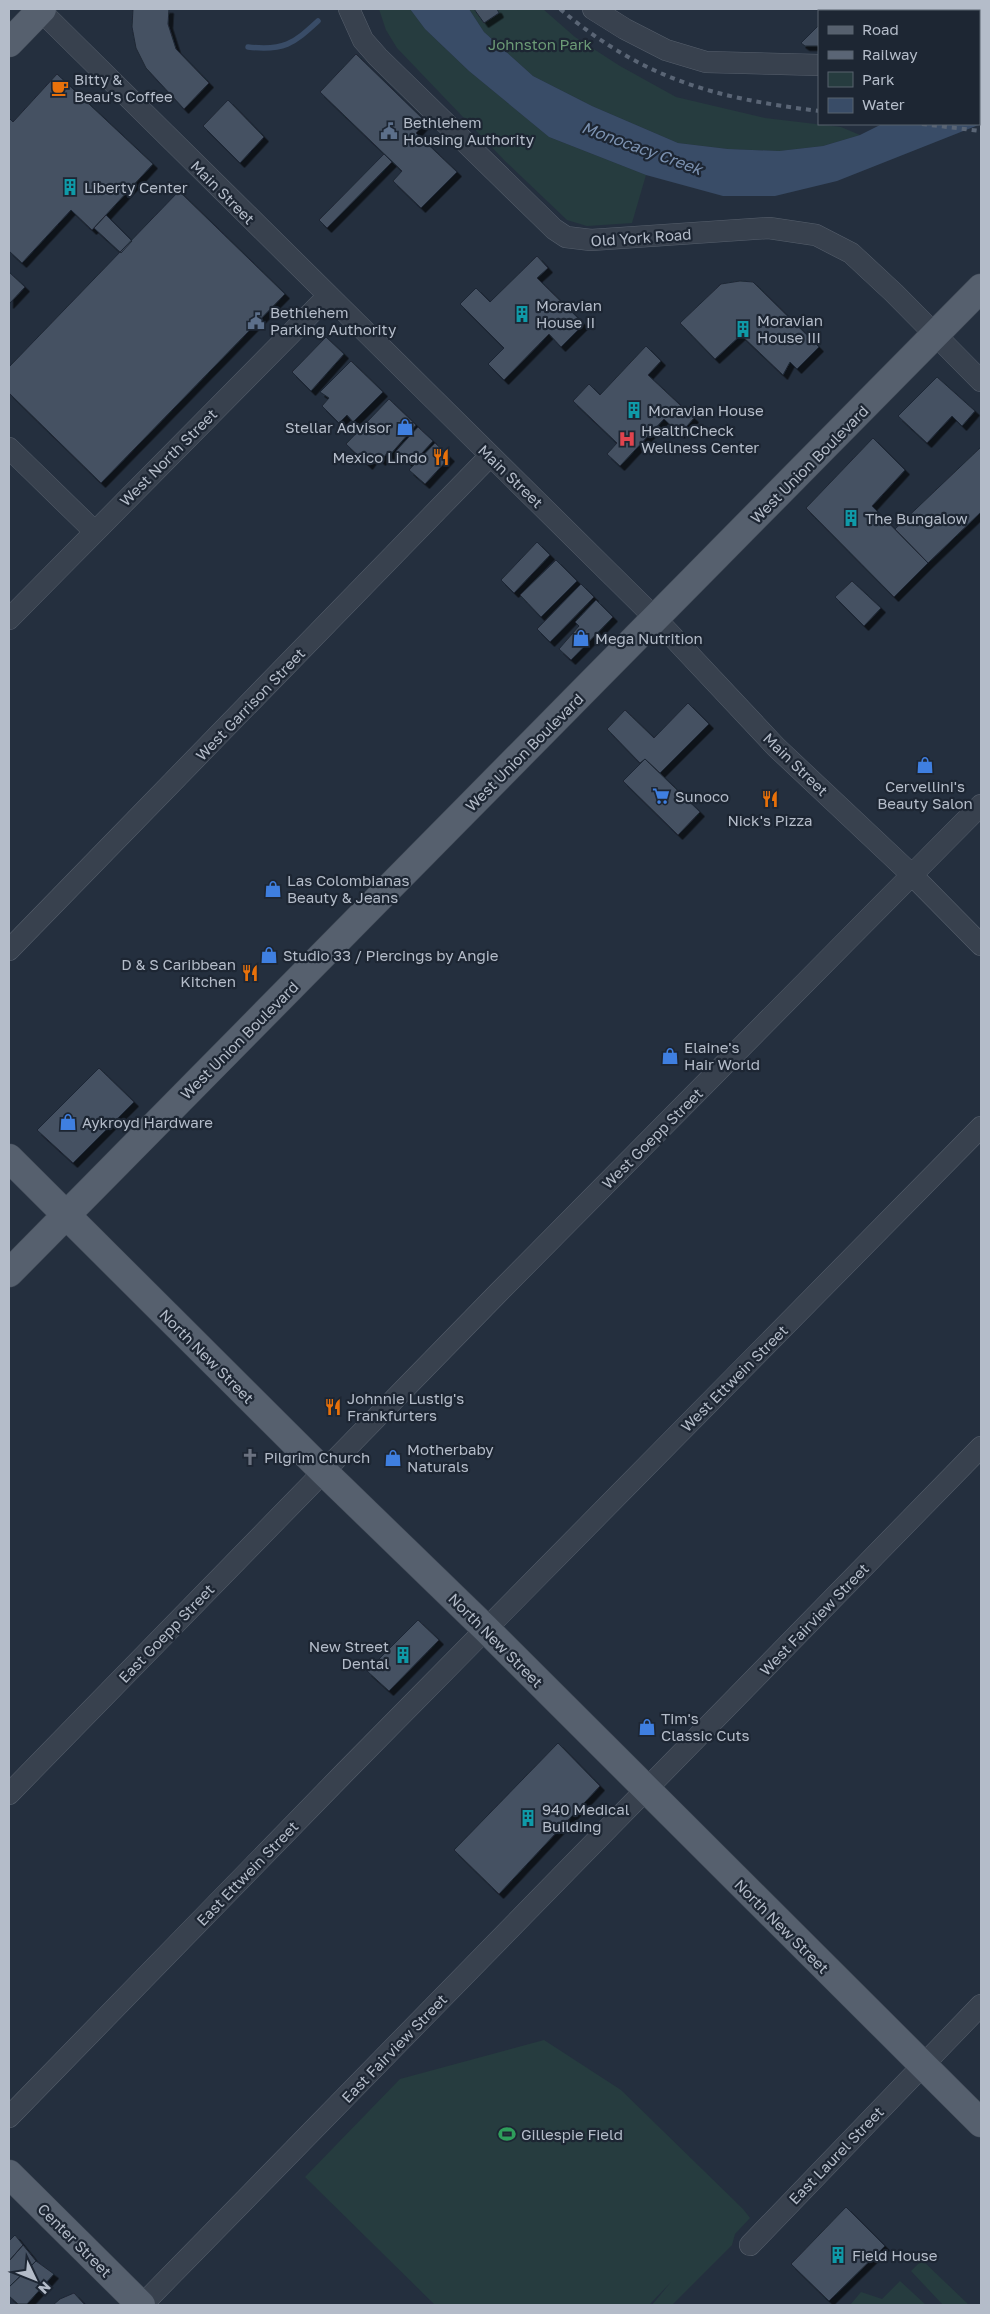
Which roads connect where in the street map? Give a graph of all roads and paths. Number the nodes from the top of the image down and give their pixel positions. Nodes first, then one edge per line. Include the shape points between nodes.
1 (41, 9) edge
2 (349, 9) edge
3 (593, 9) edge
4 (9, 43) edge
5 (818, 65) edge
6 (981, 288) edge
7 (328, 296) junction
8 (936, 336) junction
9 (981, 381) edge
10 (9, 448) edge
11 (490, 456) junction
12 (94, 531) junction
13 (656, 618) junction
14 (9, 619) edge
15 (981, 805) edge
16 (912, 875) junction
17 (981, 945) edge
18 (9, 950) edge
19 (981, 1127) edge
20 (9, 1158) edge
21 (66, 1214) junction
22 (9, 1272) edge
23 (981, 1447) edge
24 (323, 1471) junction
25 (486, 1629) junction
26 (646, 1789) junction
27 (9, 1794) edge
28 (981, 2005) edge
29 (921, 2065) junction
30 (9, 2117) edge
31 (981, 2123) edge
32 (9, 2174) edge
33 (750, 2245) dead end
34 (142, 2305) edge

1 - 4 main road
1 - 7 street, Main Street
2 - 8 street, Old York Road via 363,40 378,57 554,229 566,237 591,240 769,228 807,232 851,253
3 - 5 street via 666,50 706,62
6 - 8 main road, West Union Boulevard
7 - 11 street, Main Street
7 - 12 street, West North Street
8 - 9 street, Old York Road
8 - 13 main road, West Union Boulevard
10 - 12 street
11 - 13 street, Main Street
11 - 18 street, West Garrison Street
12 - 14 street, West North Street
13 - 16 street, Main Street via 776,747
13 - 21 main road, West Union Boulevard
15 - 16 street, West Goepp Street
16 - 17 street, Main Street
16 - 24 street, West Goepp Street
19 - 25 street, West Ettwein Street
20 - 21 main road, North New Street
21 - 22 main road, West Union Boulevard
21 - 24 main road, North New Street
23 - 26 street, West Fairview Street
24 - 25 main road, North New Street
24 - 27 street, East Goepp Street
25 - 26 main road, North New Street
25 - 30 street, East Ettwein Street
26 - 29 main road, North New Street
26 - 34 street, East Fairview Street
28 - 29 street, East Laurel Street
29 - 31 main road, North New Street
29 - 33 street, East Laurel Street
32 - 34 main road, Center Street

